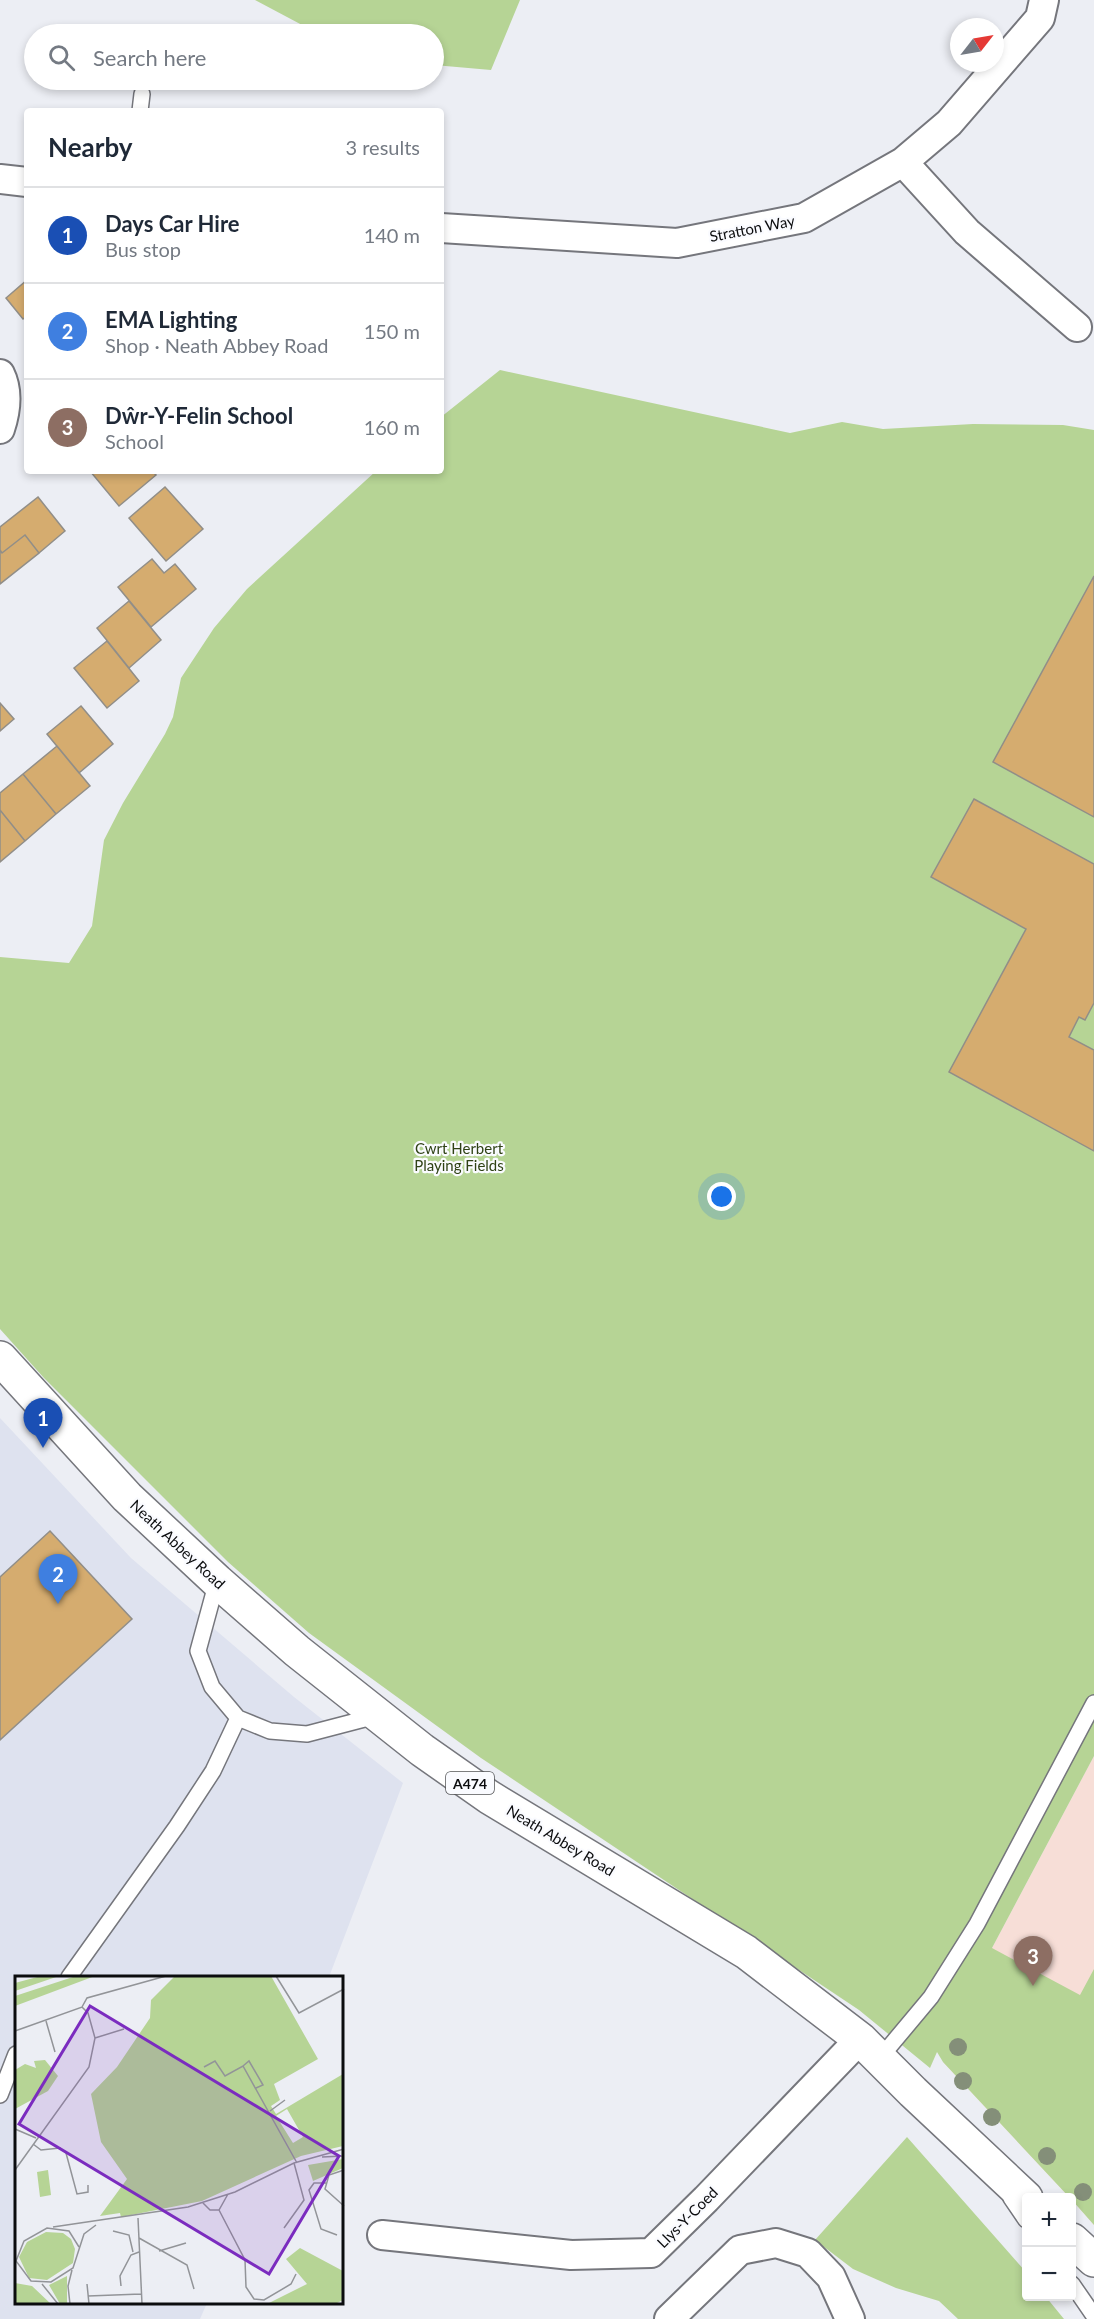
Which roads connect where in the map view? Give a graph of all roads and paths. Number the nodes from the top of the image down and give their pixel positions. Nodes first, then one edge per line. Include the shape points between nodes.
1 (1044, 0) edge
2 (142, 94) dead end
3 (140, 108) edge
4 (903, 162) junction
5 (0, 179) edge
6 (24, 182) edge
7 (444, 228) edge
8 (1077, 327) dead end
9 (0, 374) edge
10 (0, 429) edge
11 (0, 1359) edge
12 (217, 1581) junction
13 (1094, 1703) edge
14 (377, 1715) junction
15 (238, 1718) junction
16 (70, 1976) edge
17 (870, 2048) junction
18 (15, 2057) edge
19 (0, 2095) edge
20 (981, 2156) junction
21 (1022, 2194) edge
22 (1022, 2214) edge
23 (382, 2235) dead end
24 (1076, 2244) edge
25 (1094, 2260) edge
26 (1076, 2291) edge
27 (1094, 2316) edge
28 (669, 2319) edge
29 (849, 2319) edge

1 - 4 street, Stratton Way via 1040,18 957,114
2 - 3 lane
4 - 7 street, Stratton Way via 804,218 677,243
4 - 8 street via 967,232
5 - 6 street
9 - 10 street via 6,399
11 - 12 main road, Neath Abbey Road / A474 via 127,1497
12 - 14 main road, Neath Abbey Road / A474
12 - 15 lane via 198,1651 212,1687
13 - 17 lane via 977,1924 931,1997
14 - 15 lane via 307,1734 270,1731
14 - 17 main road, Neath Abbey Road / A474 via 489,1797 746,1952
15 - 16 lane via 213,1771
17 - 20 main road, Neath Abbey Road / A474
17 - 23 street, Llys-Y-Coed via 651,2253 571,2255
18 - 19 lane
20 - 21 main road, Neath Abbey Road / A474
20 - 22 lane, Neath Abbey Road
24 - 25 main road
26 - 27 lane
28 - 29 street via 740,2250 776,2243 808,2253 831,2277

